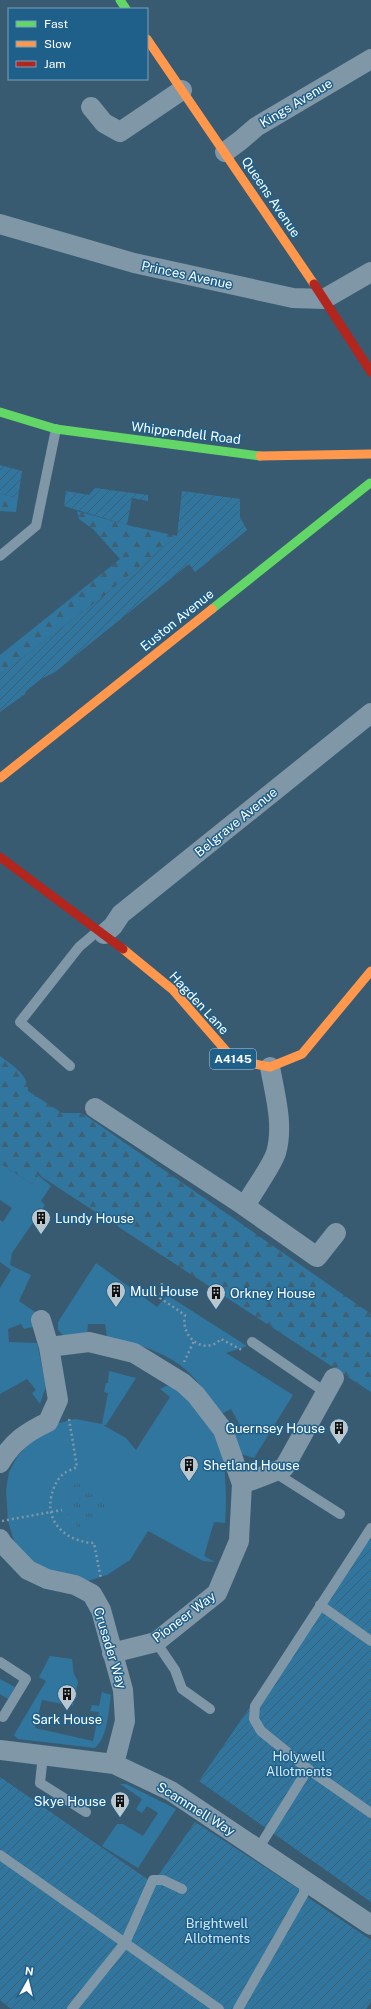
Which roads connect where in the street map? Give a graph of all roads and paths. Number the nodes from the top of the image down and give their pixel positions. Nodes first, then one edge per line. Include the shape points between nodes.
1 (148, 40) edge
2 (371, 59) edge
3 (182, 90) junction
4 (91, 107) dead end
5 (225, 152) junction
6 (0, 224) edge
7 (371, 272) edge
8 (324, 299) junction
9 (371, 372) edge
10 (0, 412) edge
11 (56, 429) junction
12 (371, 454) edge
13 (370, 483) edge
14 (0, 556) edge
15 (371, 713) edge
16 (0, 778) edge
17 (0, 857) edge
18 (102, 932) junction
19 (371, 971) edge
20 (70, 1066) dead end
21 (270, 1067) junction
22 (95, 1108) dead end
23 (243, 1205) junction
24 (336, 1233) dead end
25 (162, 1283) dead end
26 (41, 1320) dead end
27 (194, 1341) junction
28 (254, 1344) joint
29 (49, 1347) junction
30 (329, 1385) joint
31 (187, 1387) junction
32 (54, 1409) junction
33 (0, 1463) edge
34 (274, 1472) junction
35 (242, 1484) junction
36 (62, 1510) dead end
37 (50, 1512) junction
38 (340, 1514) dead end
39 (0, 1521) edge
40 (371, 1528) edge
41 (0, 1539) edge
42 (92, 1594) junction
43 (320, 1605) junction
44 (371, 1641) edge
45 (156, 1642) junction
46 (112, 1653) junction
47 (0, 1662) edge
48 (210, 1709) dead end
49 (3, 1716) dead end
50 (0, 1750) edge
51 (43, 1756) junction
52 (114, 1764) junction
53 (308, 1769) junction
54 (86, 1812) dead end
55 (371, 1813) edge
56 (258, 1849) junction
57 (0, 1855) edge
58 (305, 1880) junction
59 (182, 1889) dead end
60 (371, 1925) edge
61 (124, 1943) junction
62 (72, 2009) edge
63 (219, 2009) edge
64 (238, 2009) edge

1 - 3 street, Queens Avenue
2 - 5 street, Kings Avenue via 256,127
3 - 4 street via 120,132 104,123
3 - 5 street, Queens Avenue
5 - 8 street, Queens Avenue
6 - 8 street, Princes Avenue via 134,263 293,298
7 - 8 street
8 - 9 street, Queens Avenue
10 - 11 street, Whippendell Road
11 - 12 street, Whippendell Road via 260,456
11 - 14 lane via 36,526
13 - 16 street, Euston Avenue
15 - 18 street, Belgrave Avenue via 121,914 114,926
17 - 18 street, Hagden Lane / A4145
18 - 20 lane via 79,947 20,1022
18 - 21 street, Hagden Lane / A4145 via 173,990 234,1060
19 - 21 street, A4145 via 302,1054
21 - 23 street via 279,1136 275,1154 248,1201
22 - 23 street
23 - 24 street via 317,1257
25 - 27 path via 160,1298 185,1315 185,1332
26 - 29 street
27 - 28 path via 203,1345 222,1339 242,1350
27 - 31 path
28 - 30 lane
29 - 31 street, Pioneer Way via 90,1342 134,1352
29 - 32 street via 58,1400
30 - 34 street via 284,1468
31 - 35 street, Pioneer Way via 223,1430
32 - 33 street via 48,1422 28,1431 6,1453
32 - 37 path via 69,1417 77,1467 64,1473 57,1481 53,1488
34 - 35 street
34 - 38 lane
35 - 45 street, Pioneer Way via 239,1542 217,1594
36 - 37 path
37 - 39 path
37 - 42 path via 56,1525 68,1536 78,1541 94,1543 104,1590
40 - 43 lane
41 - 42 street, Crusader Way via 28,1570 75,1585
42 - 46 street, Crusader Way via 101,1610
43 - 44 lane
43 - 53 lane via 255,1706 254,1719 268,1738
45 - 46 street, Pioneer Way
45 - 48 lane via 175,1670 182,1689
46 - 52 street, Crusader Way via 123,1690 125,1721
47 - 49 lane via 26,1679
50 - 51 street, Scammell Way
51 - 52 street, Scammell Way
51 - 54 lane via 40,1783
52 - 56 street, Scammell Way via 171,1791
53 - 55 lane
53 - 56 lane
56 - 58 street, Scammell Way
57 - 61 lane
58 - 60 street, Scammell Way
58 - 64 lane via 304,1893
59 - 61 lane via 163,1880 153,1880
61 - 62 lane
61 - 63 lane

